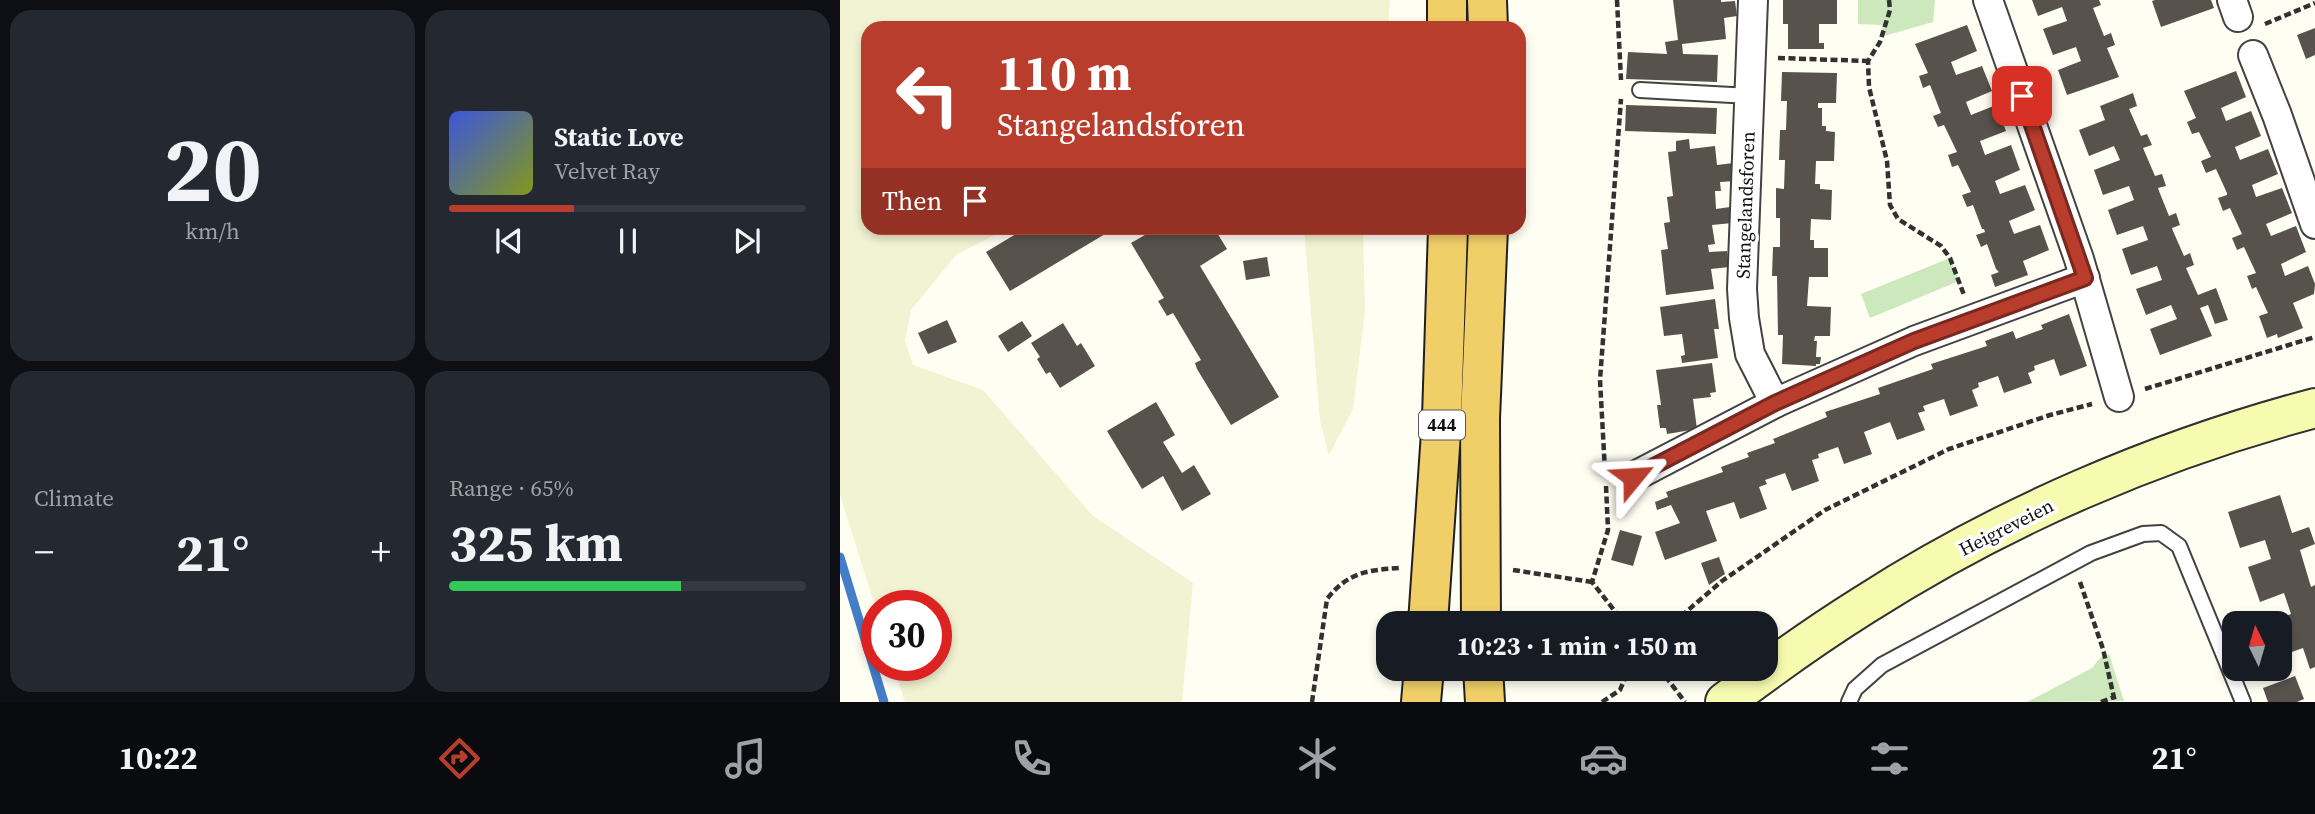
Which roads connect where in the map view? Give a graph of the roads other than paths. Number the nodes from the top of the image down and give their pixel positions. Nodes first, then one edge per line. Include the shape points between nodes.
1 (1447, 0) edge
2 (1487, 0) edge
3 (1753, 0) edge
4 (1989, 0) edge
5 (1447, 21) edge
6 (1488, 21) edge
7 (2253, 55) dead end
8 (1640, 90) dead end
9 (1749, 96) junction
10 (2314, 218) edge
11 (1448, 235) edge
12 (1488, 235) edge
13 (2085, 278) junction
14 (2119, 397) road end
15 (1775, 403) junction
16 (2315, 408) edge
17 (1633, 477) dead end
18 (1429, 611) edge
19 (1481, 611) edge
20 (1423, 681) edge
21 (1484, 681) edge
22 (1421, 702) edge
23 (1485, 702) edge
24 (1725, 702) edge
25 (1849, 702) edge
26 (2243, 702) edge

1 - 5 highway
2 - 6 highway
3 - 9 street, Stangelandsforen
4 - 13 street
7 - 10 street
8 - 9 lane
9 - 15 street, Stangelandsforen via 1744,318 1750,354
11 - 18 highway, 444
12 - 19 highway, 444 via 1480,419
13 - 14 street
13 - 15 street via 1914,341
15 - 17 street
16 - 24 main road, Heigreveien via 2141,466 1999,529 1865,604
20 - 22 highway
21 - 23 highway
25 - 26 lane via 1855,688 1882,665 2091,553 2143,534 2161,533 2179,546

